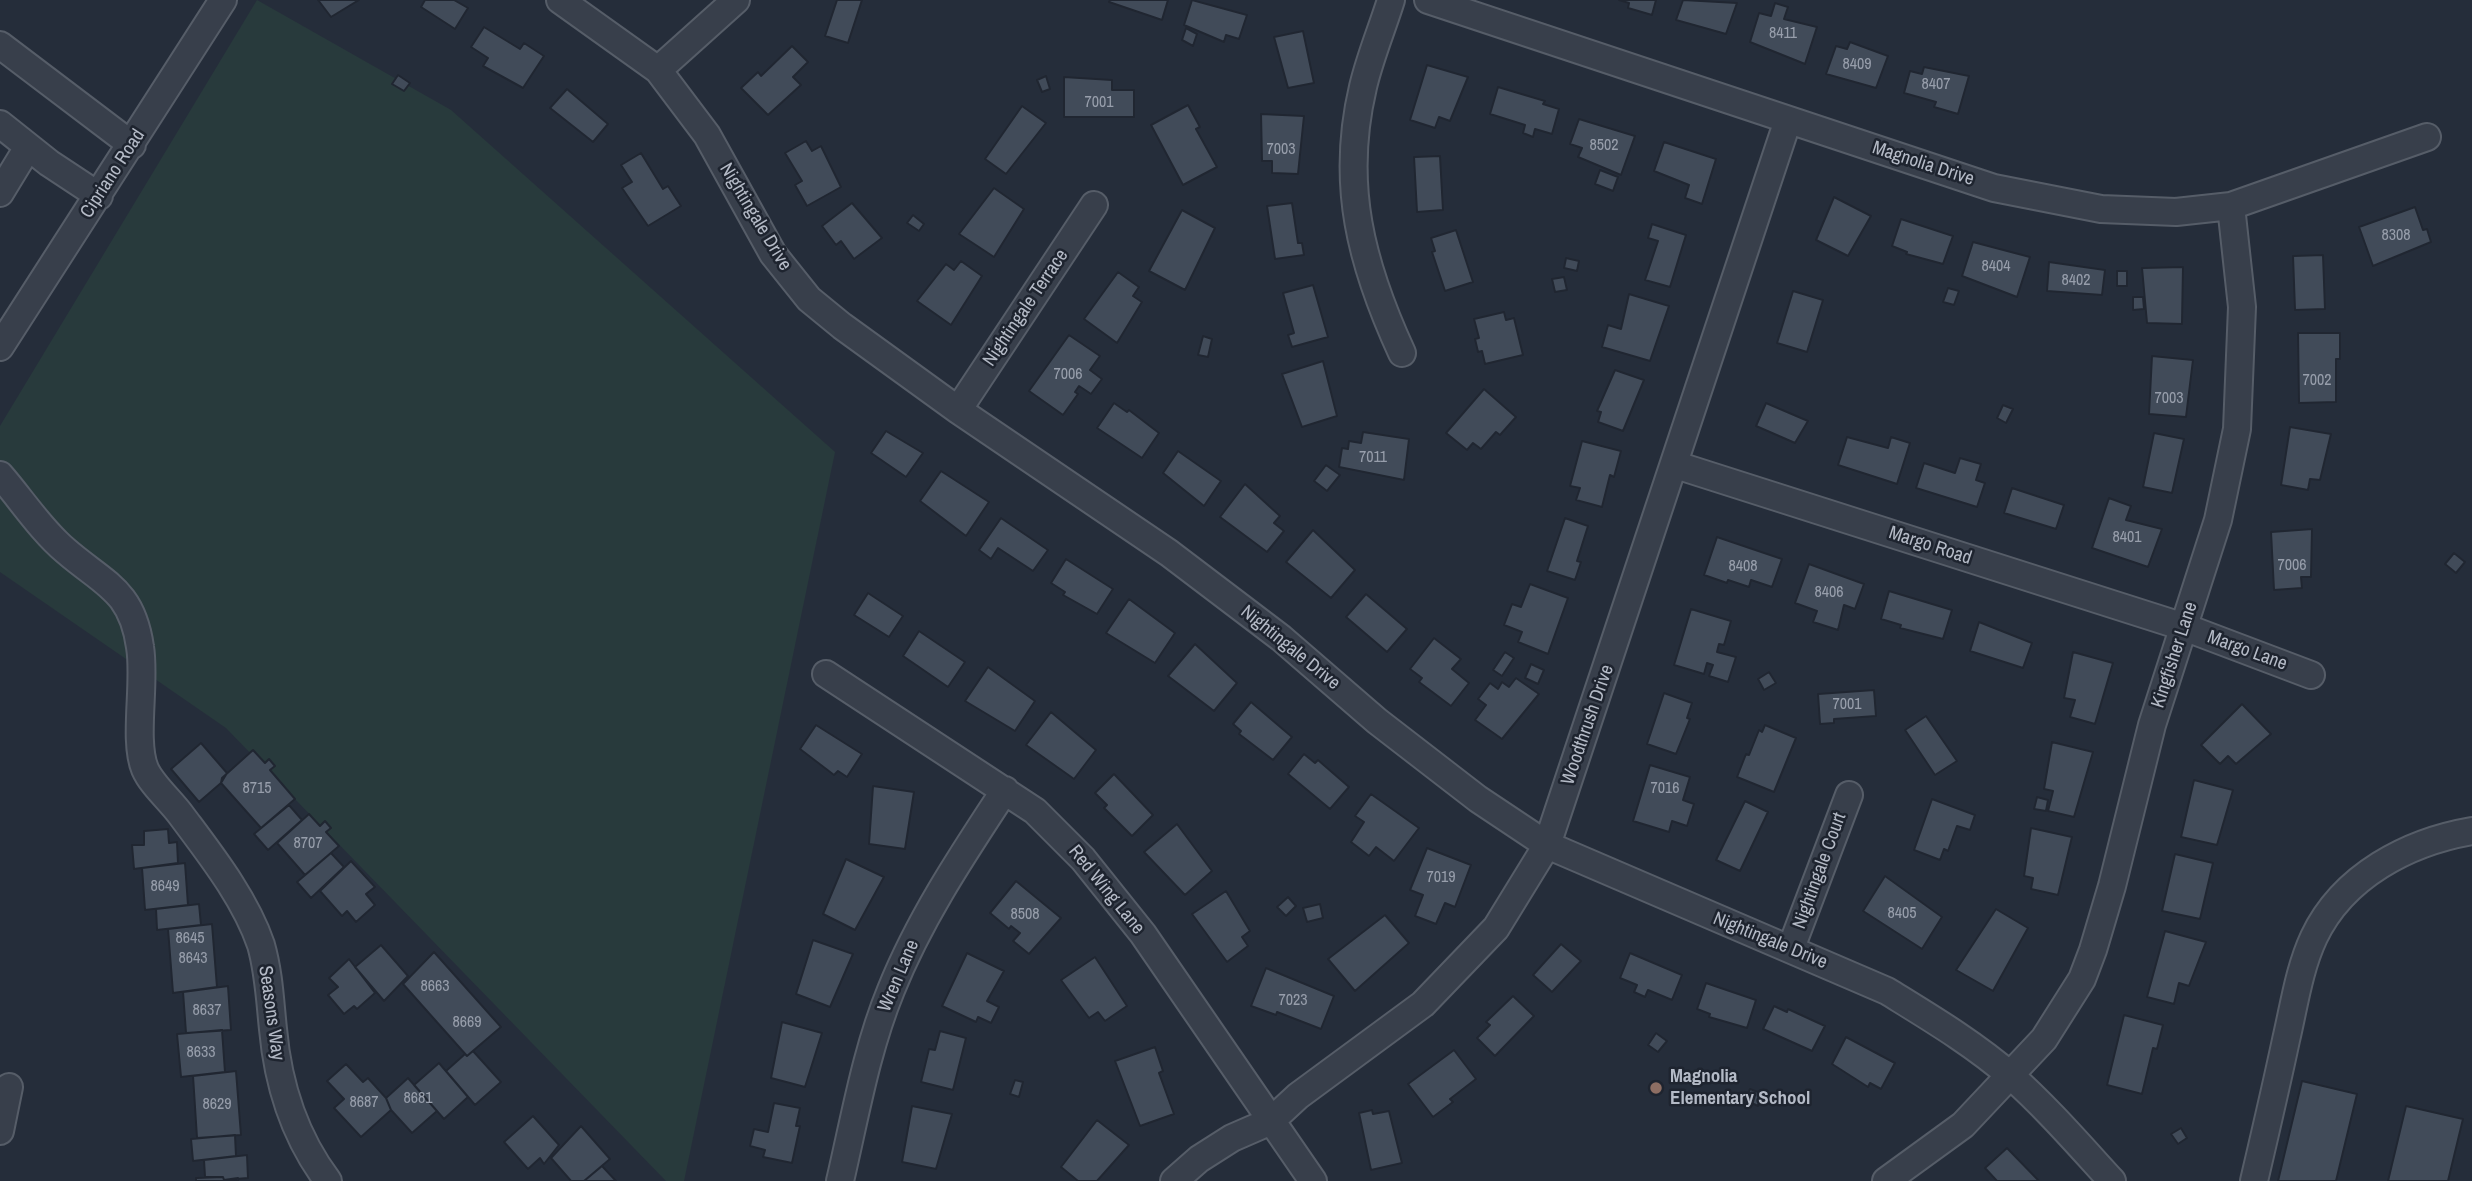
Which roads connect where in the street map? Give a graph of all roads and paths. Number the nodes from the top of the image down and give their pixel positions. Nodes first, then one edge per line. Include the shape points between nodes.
1 (223, 0) edge
2 (560, 0) edge
3 (736, 0) edge
4 (1391, 0) edge
5 (1428, 0) edge
6 (0, 44) edge
7 (658, 70) junction
8 (1788, 120) junction
9 (0, 124) edge
10 (2427, 137) dead end
11 (132, 145) junction
12 (28, 147) junction
13 (0, 193) edge
14 (99, 196) junction
15 (1094, 205) dead end
16 (2231, 206) junction
17 (0, 346) edge
18 (1402, 353) dead end
19 (958, 410) junction
20 (1676, 465) junction
21 (0, 475) edge
22 (2183, 627) junction
23 (826, 674) dead end
24 (2311, 675) dead end
25 (1005, 790) junction
26 (1849, 794) dead end
27 (2472, 831) edge
28 (1547, 845) junction
29 (1791, 948) junction
30 (2010, 1075) junction
31 (9, 1087) dead end
32 (1271, 1121) junction
33 (0, 1131) edge
34 (328, 1181) edge
35 (840, 1181) edge
36 (1174, 1181) edge
37 (1313, 1181) edge
38 (1886, 1181) edge
39 (2112, 1181) edge
40 (2254, 1181) edge

1 - 11 street, Cipriano Road
2 - 7 street, Nightingale Drive
3 - 7 street
4 - 18 street via 1363,88 1353,176 1364,260
5 - 8 street, Magnolia Drive
6 - 11 street
7 - 19 street, Nightingale Drive via 707,135 774,254 809,299
8 - 16 street, Magnolia Drive via 1994,188 2057,202 2144,212
8 - 20 street, Woodthrush Drive
9 - 12 street
10 - 16 street, Magnolia Drive
11 - 14 street, Cipriano Road
12 - 13 street
12 - 14 street
14 - 17 street, Cipriano Road
15 - 19 street, Nightingale Terrace
16 - 22 street, Kingfisher Lane via 2242,307 2237,429 2218,520
19 - 28 street, Nightingale Drive via 1169,553 1282,638 1377,721
20 - 22 street, Margo Road
20 - 28 street, Woodthrush Drive
21 - 34 street, Seasons Way via 65,551 103,577 129,606 140,647 145,769 230,883 260,943 286,1105
22 - 24 street, Margo Lane
22 - 30 street, Kingfisher Lane via 2152,725 2104,918 2082,979 2045,1039
23 - 25 street, Red Wing Lane
25 - 32 street, Red Wing Lane via 1035,811 1083,859 1143,934
25 - 35 street, Wren Lane via 937,897 895,981 873,1042
26 - 29 street, Nightingale Court
27 - 40 street via 2428,841 2397,855 2353,886 2330,911 2306,959
28 - 29 street, Nightingale Drive
28 - 32 street, Woodthrush Drive via 1496,928 1459,969 1423,1004
29 - 30 street, Nightingale Drive via 1887,990
30 - 38 street, Kingfisher Lane via 1963,1125
30 - 39 street, Nightingale Drive
31 - 33 street
32 - 36 street, Woodthrush Drive via 1210,1152
32 - 37 street, Red Wing Lane

